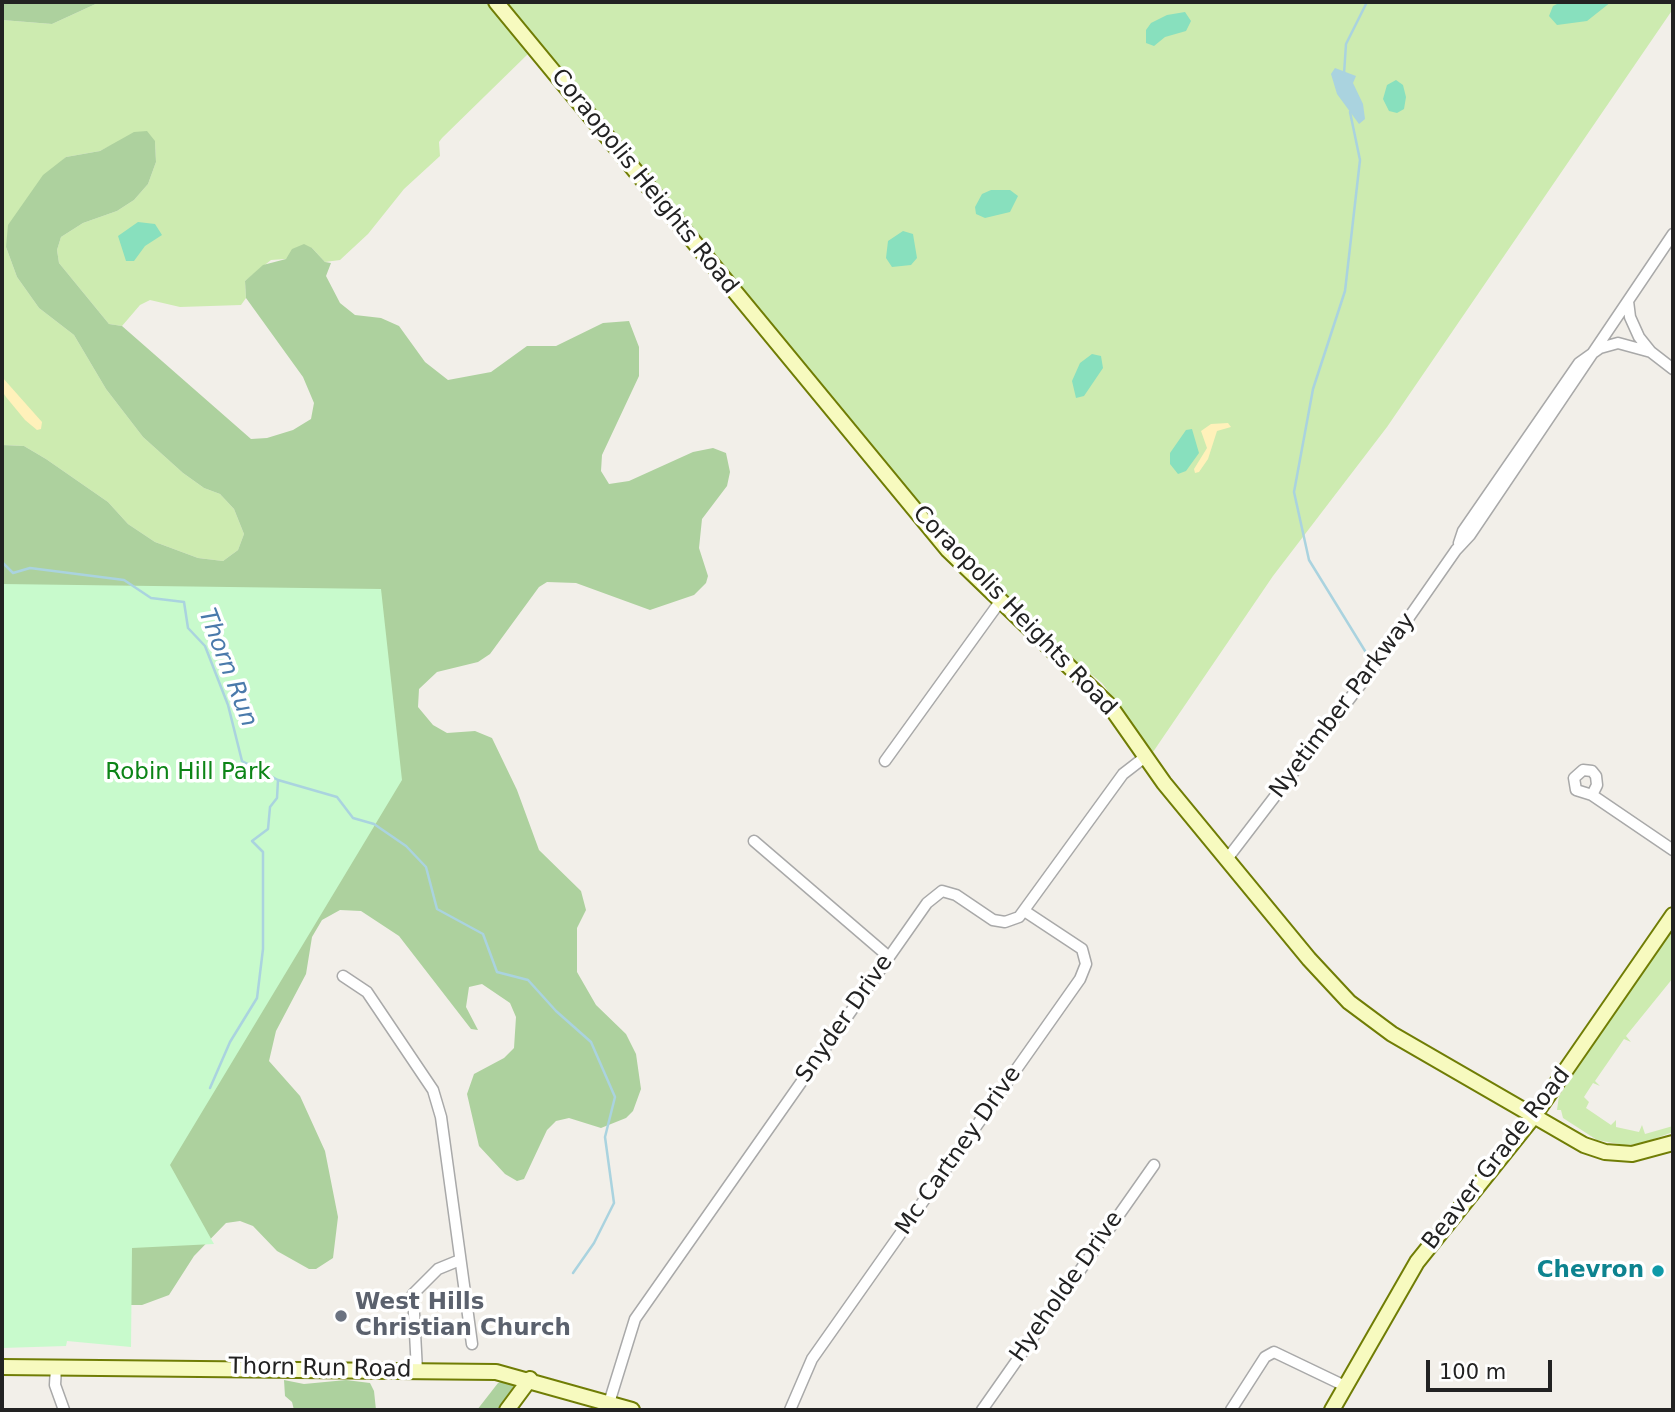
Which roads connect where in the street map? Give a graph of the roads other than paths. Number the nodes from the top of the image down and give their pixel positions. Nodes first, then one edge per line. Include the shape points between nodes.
1 (496, 2) edge
2 (1673, 234) edge
3 (1628, 301) junction
4 (1651, 352) junction
5 (1590, 355) junction
6 (1673, 369) edge
7 (999, 603) junction
8 (1145, 757) junction
9 (886, 761) dead end
10 (1591, 795) dead end
11 (754, 841) dead end
12 (1673, 850) edge
13 (1227, 859) junction
14 (1026, 912) junction
15 (1673, 915) edge
16 (889, 957) junction
17 (343, 976) dead end
18 (1534, 1116) junction
19 (1673, 1143) edge
20 (1154, 1165) dead end
21 (460, 1260) junction
22 (472, 1344) dead end
23 (2, 1367) edge
24 (56, 1367) junction
25 (416, 1371) junction
26 (530, 1379) junction
27 (1345, 1386) junction
28 (609, 1403) junction
29 (64, 1410) edge
30 (507, 1410) edge
31 (632, 1410) edge
32 (789, 1410) edge
33 (982, 1410) edge
34 (1231, 1410) edge
35 (1332, 1410) edge

1 - 7 street, Coraopolis Heights Road via 898,491
2 - 3 street, Nyetimber Parkway
3 - 4 street via 1632,324
3 - 5 street, Nyetimber Parkway
4 - 5 street via 1618,343
4 - 6 street
5 - 13 street, Nyetimber Parkway via 1576,366 1372,670
7 - 8 street, Coraopolis Heights Road via 1110,706
7 - 9 street
8 - 13 street, Coraopolis Heights Road
8 - 14 street via 1116,783
10 - 12 street
11 - 16 street
13 - 18 street, Coraopolis Heights Road via 1357,1010
14 - 16 street, Snyder Drive via 999,922 942,891 927,903
14 - 32 street, Mc Cartney Drive via 1083,949 1086,964 1080,979 812,1359
15 - 18 street, Beaver Grade Road
16 - 28 street, Snyder Drive via 635,1320
17 - 21 street via 367,992 433,1090 441,1117
18 - 19 street, Coraopolis Heights Road via 1605,1152 1632,1154
18 - 27 street, Beaver Grade Road via 1418,1262
20 - 33 street, Hyeholde Drive
21 - 22 street
21 - 25 street via 438,1269 412,1294
23 - 24 street, Thorn Run Road
24 - 25 street, Thorn Run Road
24 - 29 street via 55,1385
25 - 26 street, Thorn Run Road via 496,1372
26 - 28 street, Thorn Run Road
26 - 30 street
27 - 34 street via 1274,1352 1265,1357
27 - 35 street, Beaver Grade Road
28 - 31 street, Thorn Run Road

